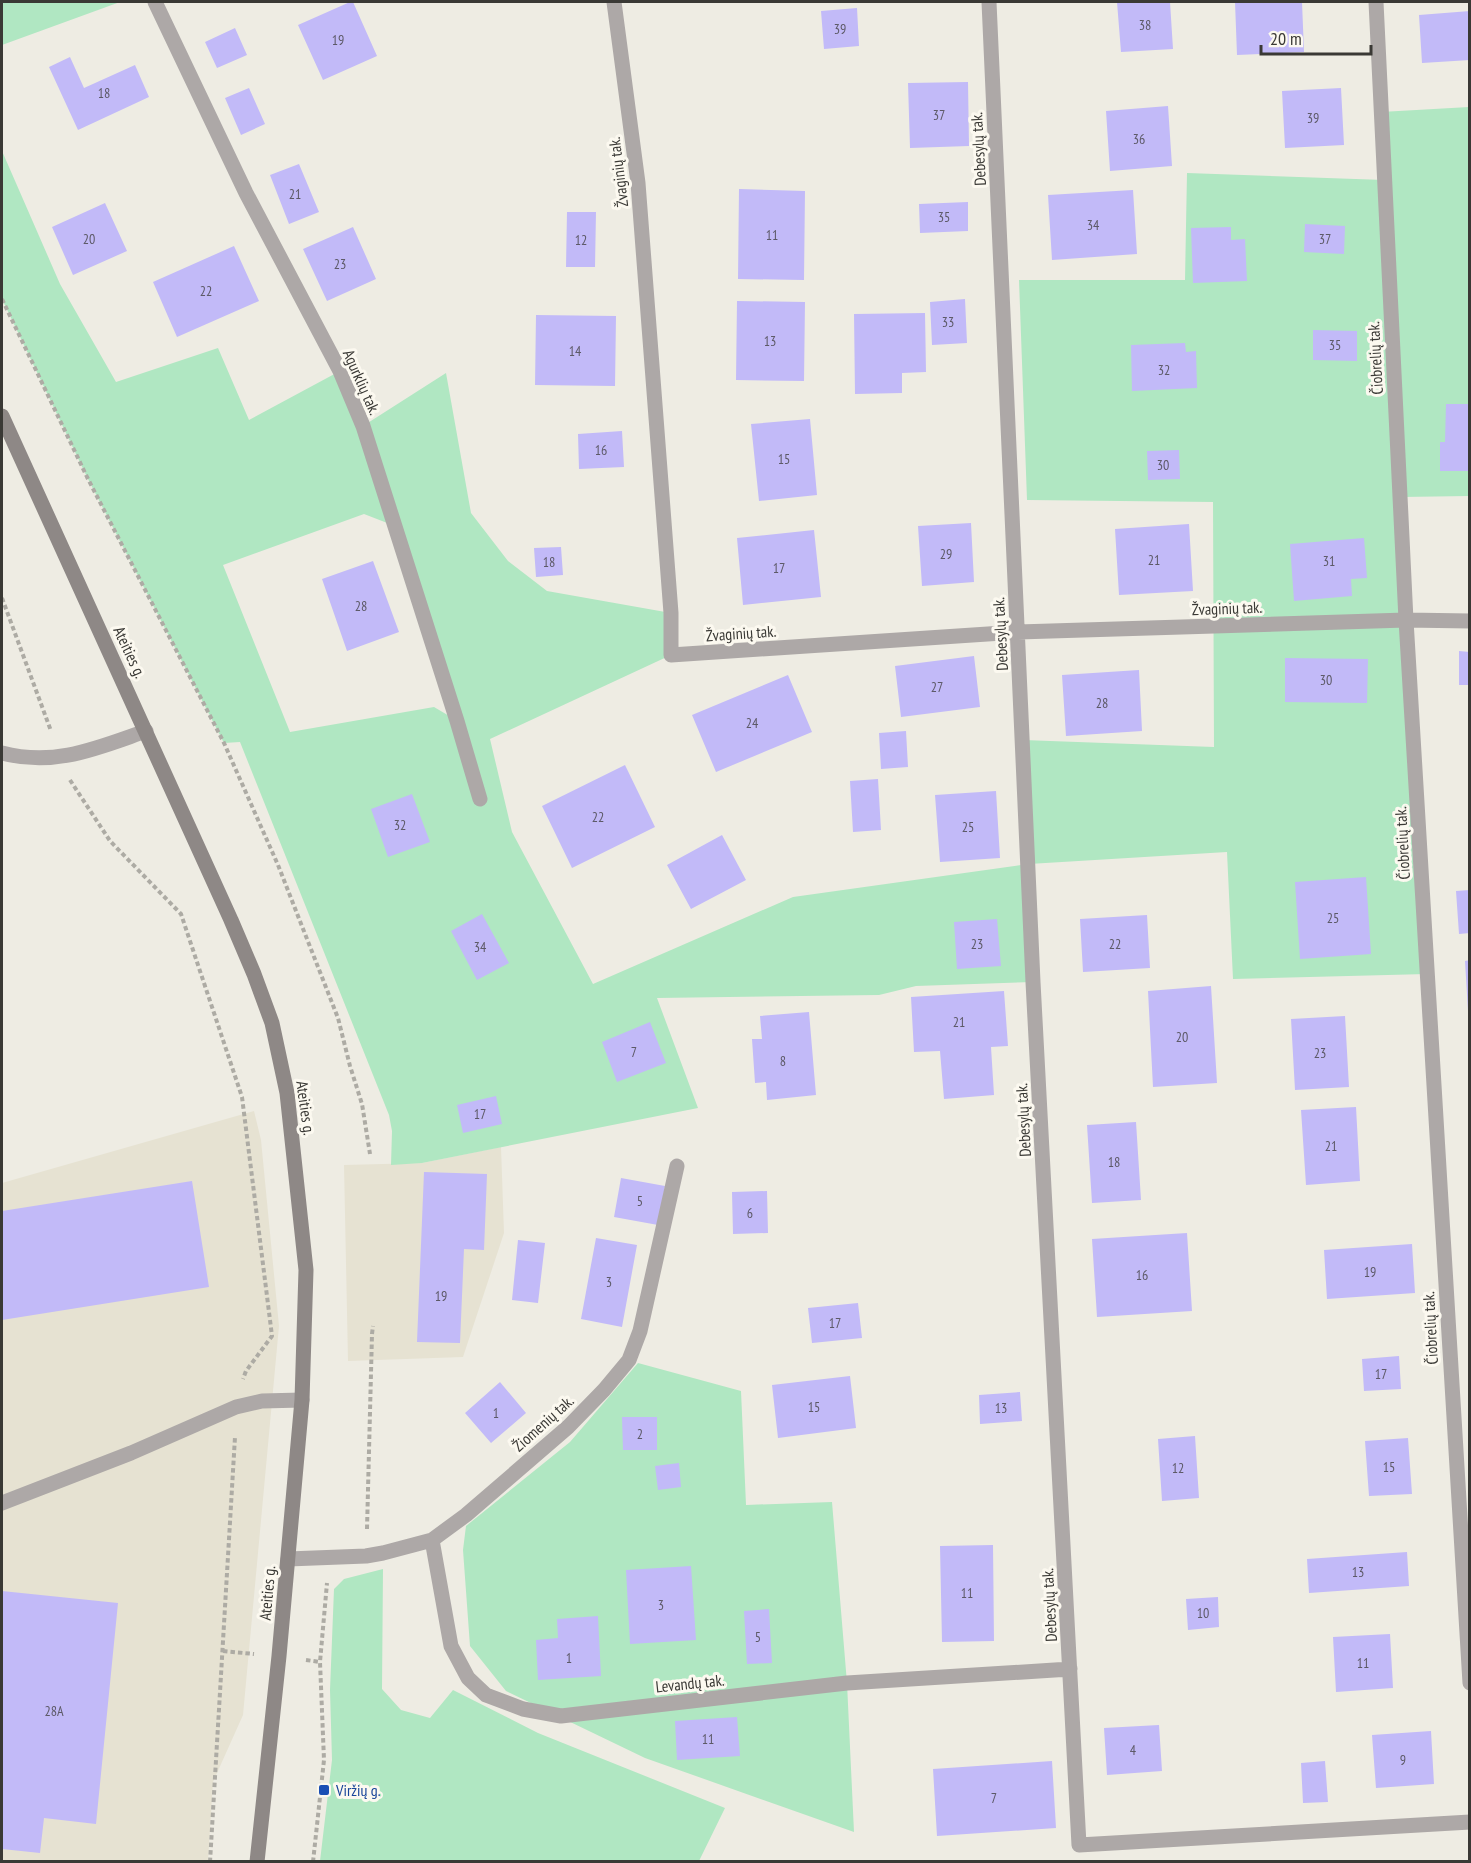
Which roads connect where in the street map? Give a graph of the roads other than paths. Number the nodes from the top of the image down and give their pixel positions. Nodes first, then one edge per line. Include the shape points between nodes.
1 (155, 2) edge
2 (614, 2) edge
3 (989, 2) edge
4 (1376, 2) edge
5 (2, 416) edge
6 (1406, 620) junction
7 (1470, 621) edge
8 (1018, 632) junction
9 (146, 731) junction
10 (2, 753) edge
11 (480, 799) dead end
12 (677, 1166) dead end
13 (302, 1400) junction
14 (2, 1503) edge
15 (432, 1540) junction
16 (288, 1559) junction
17 (1070, 1669) junction
18 (1470, 1683) edge
19 (1470, 1822) edge
20 (257, 1862) edge

1 - 11 street, Agurklių tak. via 246,193 340,371 363,426
2 - 8 street, Žvaginių tak. via 638,183 671,655
3 - 8 street, Debesylų tak.
4 - 6 street, Čiobrelių tak.
5 - 9 street, Ateities g.
6 - 7 street, Žvaginių tak.
6 - 8 street, Žvaginių tak.
6 - 18 street, Čiobrelių tak.
8 - 17 street, Debesylų tak.
9 - 10 street via 83,753 40,758
9 - 13 street, Ateities g. via 231,920 272,1023 287,1094 306,1270
12 - 15 street, Žiomenių tak. via 640,1331 629,1359 568,1427
13 - 14 street via 262,1401 236,1407
13 - 16 street, Ateities g.
15 - 16 street, Žiomenių tak. via 366,1556
15 - 17 street, Levandų tak. via 451,1646 468,1678 486,1695 523,1709 561,1716 847,1683
16 - 20 street, Ateities g.
17 - 19 street, Debesylų tak. via 1079,1845

